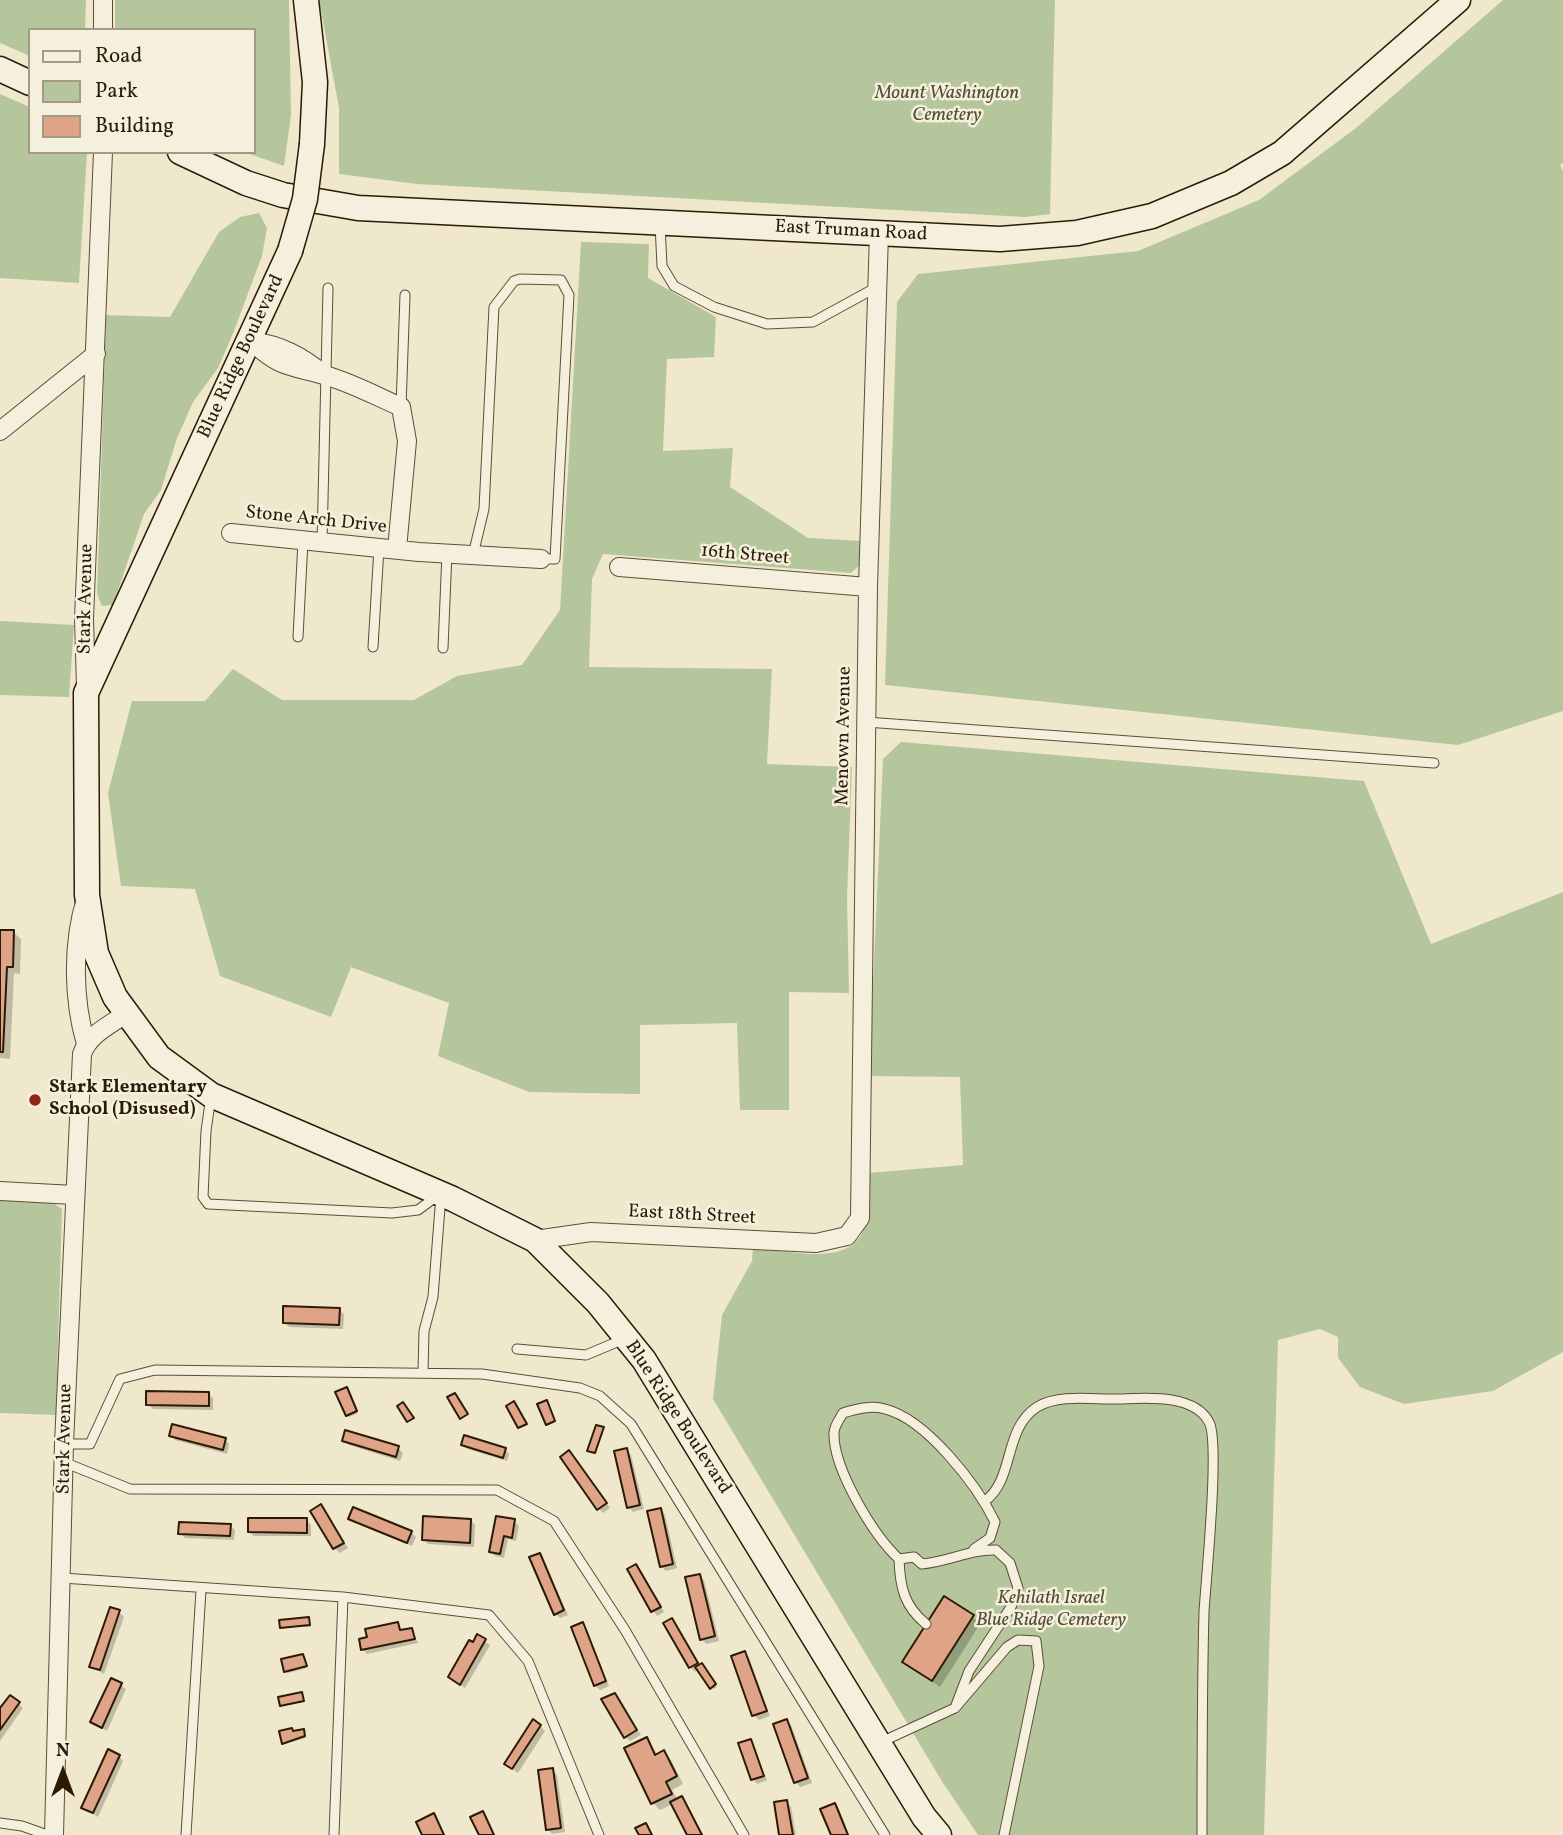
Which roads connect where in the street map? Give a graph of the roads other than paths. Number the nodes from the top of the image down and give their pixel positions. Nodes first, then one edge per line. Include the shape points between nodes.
1 (103, 0) edge
2 (306, 0) edge
3 (1458, 0) edge
4 (103, 28) edge
5 (0, 69) edge
6 (28, 82) edge
7 (103, 154) edge
8 (184, 154) edge
9 (660, 223) junction
10 (879, 233) junction
11 (328, 288) dead end
12 (877, 288) junction
13 (405, 295) dead end
14 (251, 341) junction
15 (96, 354) junction
16 (324, 375) junction
17 (401, 407) junction
18 (0, 431) edge
19 (231, 533) dead end
20 (303, 541) junction
21 (323, 542) junction
22 (388, 549) junction
23 (447, 553) junction
24 (473, 555) junction
25 (541, 559) joint
26 (619, 567) dead end
27 (868, 587) junction
28 (298, 637) dead end
29 (373, 647) dead end
30 (443, 648) dead end
31 (86, 693) junction
32 (866, 722) junction
33 (1434, 763) dead end
34 (87, 895) junction
35 (125, 1014) junction
36 (86, 1044) junction
37 (211, 1095) junction
38 (0, 1191) edge
39 (441, 1193) junction
40 (74, 1195) junction
41 (847, 1236) joint
42 (535, 1240) junction
43 (626, 1338) junction
44 (517, 1349) dead end
45 (423, 1373) junction
46 (64, 1444) junction
47 (66, 1463) junction
48 (985, 1502) junction
49 (974, 1549) junction
50 (899, 1559) junction
51 (62, 1578) junction
52 (201, 1590) junction
53 (343, 1597) junction
54 (926, 1624) dead end
55 (955, 1708) junction
56 (879, 1743) junction
57 (0, 1823) edge
58 (47, 1835) edge
59 (54, 1835) edge
60 (186, 1835) edge
61 (334, 1835) edge
62 (598, 1835) edge
63 (744, 1835) edge
64 (885, 1835) edge
65 (939, 1835) edge
66 (1004, 1835) edge
67 (1202, 1835) edge

1 - 4 street
2 - 14 main road, Blue Ridge Boulevard, bridge via 315,82 305,199 290,251
3 - 10 main road, East Truman Road via 1282,153 1231,183 1152,216 1077,233 1000,239
5 - 6 main road
7 - 15 street, Stark Avenue
8 - 9 main road, East Truman Road via 246,183 307,201 358,208
9 - 10 main road, East Truman Road
9 - 12 lane via 663,266 674,286 714,307 767,324 813,322
10 - 12 street, Menown Avenue
11 - 16 lane
12 - 27 street, Menown Avenue
13 - 17 lane
14 - 16 street via 271,360
14 - 31 main road, Blue Ridge Boulevard
15 - 18 street
15 - 31 street, Stark Avenue via 84,619
16 - 17 street
16 - 21 lane
17 - 22 street, Stone Arch Drive via 407,441
19 - 20 street, Stone Arch Drive
20 - 21 street, Stone Arch Drive
20 - 28 lane
21 - 22 street, Stone Arch Drive
22 - 23 street, Stone Arch Drive
22 - 29 lane
23 - 24 street, Stone Arch Drive
23 - 30 lane
24 - 25 street, Stone Arch Drive
24 - 25 lane via 484,509 494,307 514,281 561,280 569,295 555,559
26 - 27 street, 16th Street
27 - 32 street, Menown Avenue
31 - 34 main road, Stark Avenue
32 - 33 lane
32 - 41 street, Menown Avenue via 860,1218
34 - 35 main road, Blue Ridge Boulevard via 96,953
34 - 36 street, Stark Avenue via 78,926 78,1018
35 - 36 street
35 - 37 main road, Blue Ridge Boulevard via 159,1057
36 - 40 street, Stark Avenue
37 - 39 main road, Blue Ridge Boulevard
37 - 39 lane via 203,1197 208,1204 392,1213 418,1210
38 - 40 street
39 - 42 main road, Blue Ridge Boulevard
39 - 45 lane
40 - 46 street, Stark Avenue
41 - 42 street, East 18th Street via 816,1243 591,1232
42 - 43 main road, Blue Ridge Boulevard
43 - 44 lane via 586,1355
43 - 56 main road, Blue Ridge Boulevard via 644,1360
45 - 46 lane via 155,1370 120,1380 90,1444
45 - 64 lane via 482,1374 580,1388 611,1404 631,1424
46 - 47 street, Stark Avenue
47 - 51 street, Stark Avenue
47 - 63 lane via 130,1489 497,1490 554,1521 625,1630
48 - 49 lane via 995,1522 990,1538
48 - 50 lane via 909,1418 884,1408 843,1413 834,1429 835,1449 869,1525
48 - 67 lane via 997,1493 1025,1417 1040,1406 1061,1400 1179,1401 1200,1410 1210,1423 1214,1459 1204,1613
49 - 50 lane via 938,1563 922,1564 914,1557
49 - 55 lane via 996,1550 1010,1563 1018,1588 1011,1607 969,1671
50 - 54 lane via 901,1591
51 - 52 lane
51 - 59 street, Stark Avenue
52 - 53 lane
52 - 60 lane
53 - 61 lane
53 - 62 lane via 489,1615 528,1661
55 - 56 lane
55 - 66 lane via 1007,1647 1018,1640 1036,1641 1040,1666
56 - 65 main road, Blue Ridge Boulevard
57 - 58 lane

